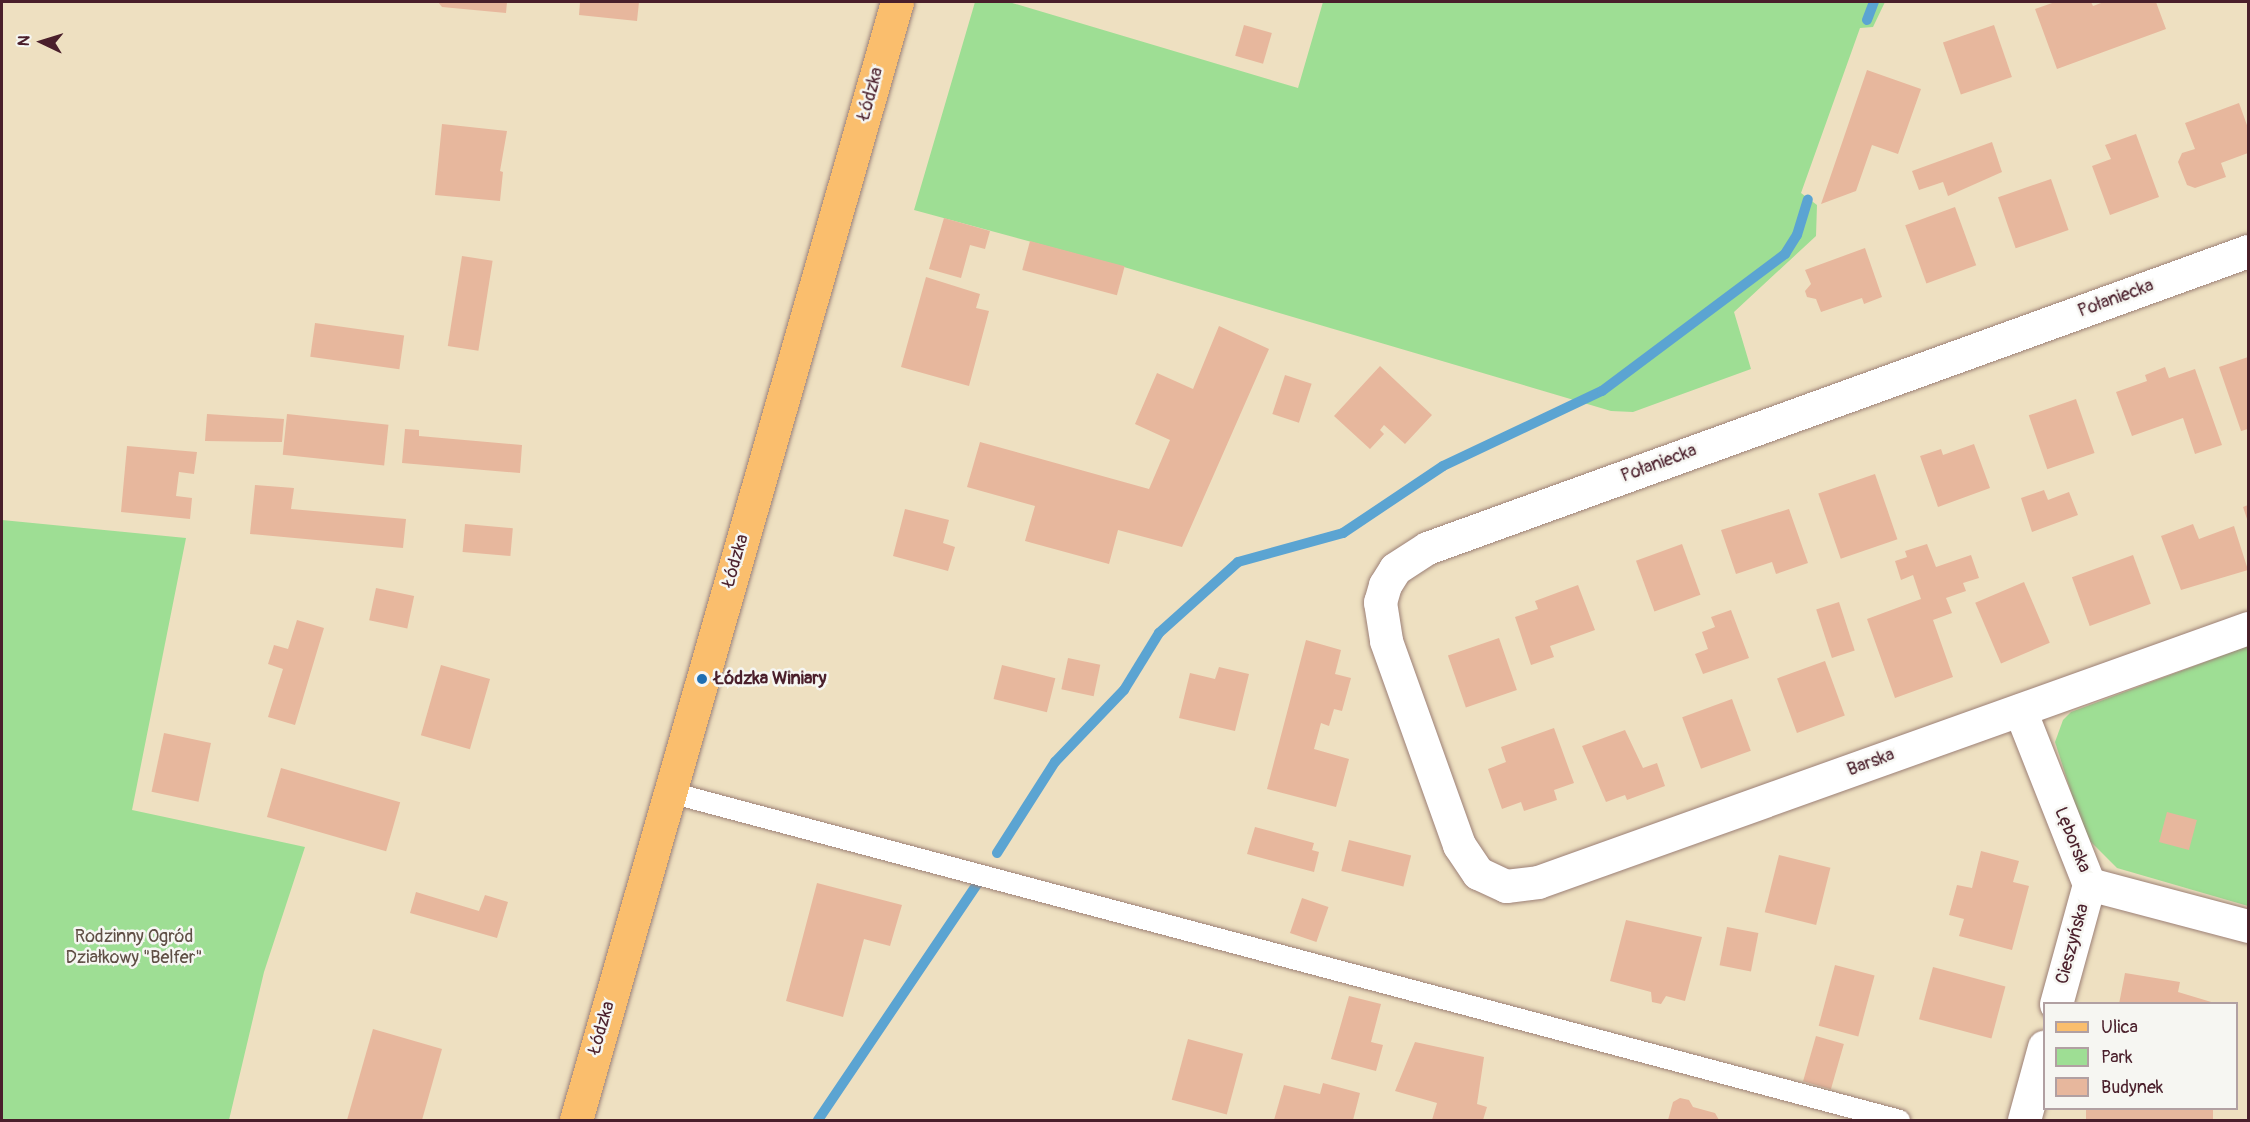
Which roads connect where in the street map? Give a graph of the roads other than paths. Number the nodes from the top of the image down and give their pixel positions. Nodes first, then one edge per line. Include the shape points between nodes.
1 (897, 2) edge
2 (2248, 251) edge
3 (2248, 628) edge
4 (2020, 710) junction
5 (670, 792) junction
6 (1491, 882) joint
7 (2089, 884) junction
8 (2248, 926) edge
9 (2057, 1002) edge
10 (2043, 1051) edge
11 (576, 1120) edge
12 (1899, 1120) edge
13 (2024, 1120) edge

1 - 5 main road, Łódzka
2 - 6 street, Połaniecka via 1410,556 1385,585 1381,622 1459,845 1467,860
3 - 4 street, Barska
4 - 6 street, Barska via 1538,882 1506,886
4 - 7 street, Lęborska
5 - 11 main road, Łódzka
5 - 12 lane
7 - 8 street, Lęborska
7 - 9 street, Cieszyńska
10 - 13 street

